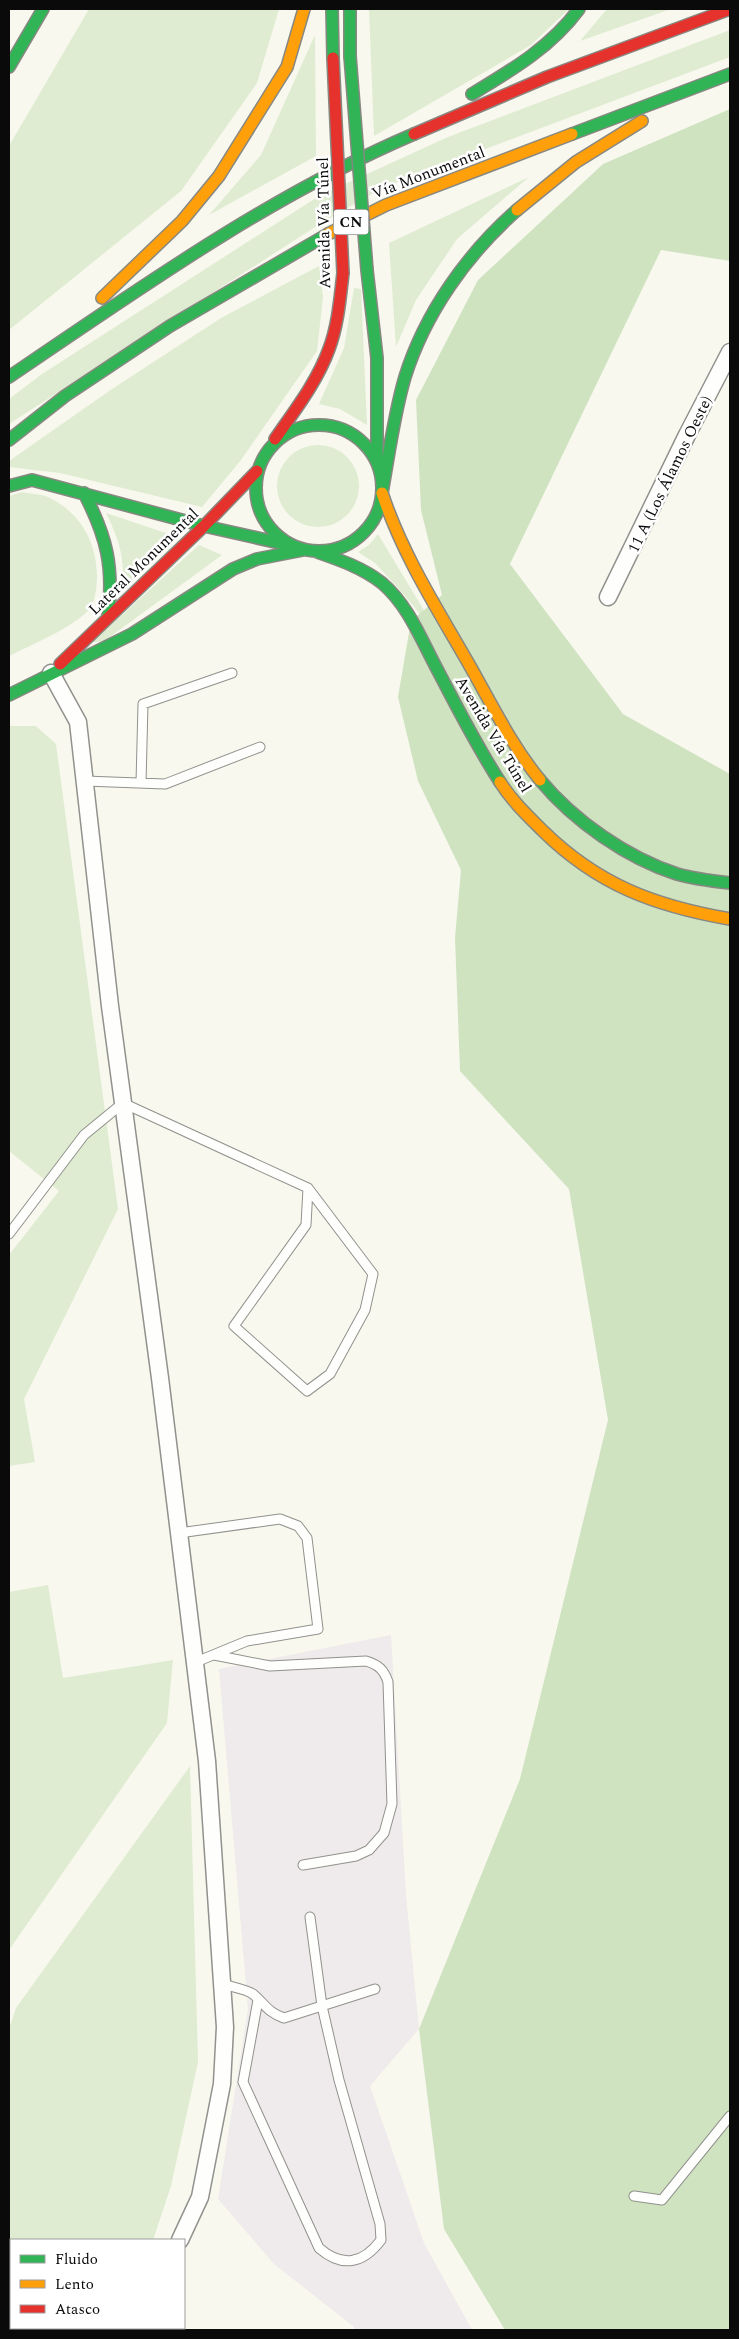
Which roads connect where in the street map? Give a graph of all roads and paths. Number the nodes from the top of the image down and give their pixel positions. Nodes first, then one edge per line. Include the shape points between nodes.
1 (43, 9) edge
2 (304, 9) edge
3 (332, 9) edge
4 (350, 9) edge
5 (579, 9) edge
6 (730, 9) edge
7 (9, 67) edge
8 (730, 75) edge
9 (377, 150) junction
10 (730, 352) edge
11 (13, 374) edge
12 (9, 440) edge
13 (269, 448) junction
14 (377, 463) junction
15 (258, 471) junction
16 (9, 486) edge
17 (84, 493) junction
18 (382, 493) junction
19 (204, 526) junction
20 (293, 546) junction
21 (311, 551) junction
22 (608, 597) dead end
23 (108, 617) junction
24 (51, 673) junction
25 (232, 673) dead end
26 (9, 695) edge
27 (260, 747) dead end
28 (85, 781) junction
29 (141, 783) junction
30 (730, 883) edge
31 (730, 919) edge
32 (123, 1103) junction
33 (308, 1188) junction
34 (9, 1234) edge
35 (180, 1533) junction
36 (214, 1655) junction
37 (196, 1662) junction
38 (303, 1865) dead end
39 (310, 1917) dead end
40 (223, 1984) junction
41 (375, 1989) dead end
42 (258, 2000) junction
43 (322, 2006) junction
44 (730, 2116) edge
45 (634, 2196) dead end
46 (180, 2239) edge

1 - 7 main road
2 - 11 main road via 287,67 254,124 218,176 182,221 92,306
3 - 13 main road, Avenida Vía Túnel, bridge via 343,273 339,312 330,349 313,385
4 - 14 main road, bridge via 350,56 377,358
5 - 9 main road via 568,26 547,46
6 - 9 main road via 547,77
8 - 12 main road, Vía Monumental / CN via 386,205 350,223 170,326 64,396
8 - 18 main road via 629,128 564,172 487,239 434,308 417,343 396,417
9 - 11 main road via 321,178 182,259
10 - 22 street, 11 A (Los Álamos Oeste)
13 - 14 main road via 285,433 306,425 328,424 348,431 366,444
13 - 15 main road
14 - 18 main road
15 - 19 main road, Lateral Monumental
15 - 20 main road via 255,489 265,523
16 - 17 main road via 32,480
17 - 19 main road
17 - 23 main road via 98,519 111,557 112,589
18 - 21 main road via 371,523 357,538 338,548
18 - 30 main road, Avenida Vía Túnel via 388,514 441,617 511,738 552,794 607,838 645,861 701,880
19 - 20 main road
19 - 23 main road, Lateral Monumental
20 - 21 main road
21 - 24 main road, Lateral Monumental via 257,558 233,569 132,634
21 - 31 main road, Avenida Vía Túnel via 354,565 391,591 510,797 551,840 587,868 627,892 691,913
23 - 24 main road, Lateral Monumental
24 - 26 main road, Lateral Monumental
24 - 28 street via 78,722
25 - 29 lane via 143,704
27 - 29 lane via 165,784
28 - 29 lane
28 - 32 street
32 - 33 lane
32 - 34 lane via 84,1135
32 - 35 street
33 - 33 lane via 306,1225 234,1326 307,1392 330,1374 365,1310 373,1274
35 - 36 lane via 280,1518 298,1526 307,1538 318,1629 247,1641
35 - 37 street
36 - 37 lane
36 - 38 lane via 270,1666 366,1660 384,1671 388,1682 392,1804 384,1833 369,1850 356,1856
37 - 40 street via 207,1761
39 - 43 lane
40 - 42 lane via 252,1993
40 - 46 street via 222,2084 200,2198
41 - 43 lane
42 - 43 lane via 284,2018
42 - 43 lane via 243,2082 319,2248 330,2258 341,2262 359,2259 374,2250 381,2240 380,2224 339,2080
44 - 45 lane via 662,2200

